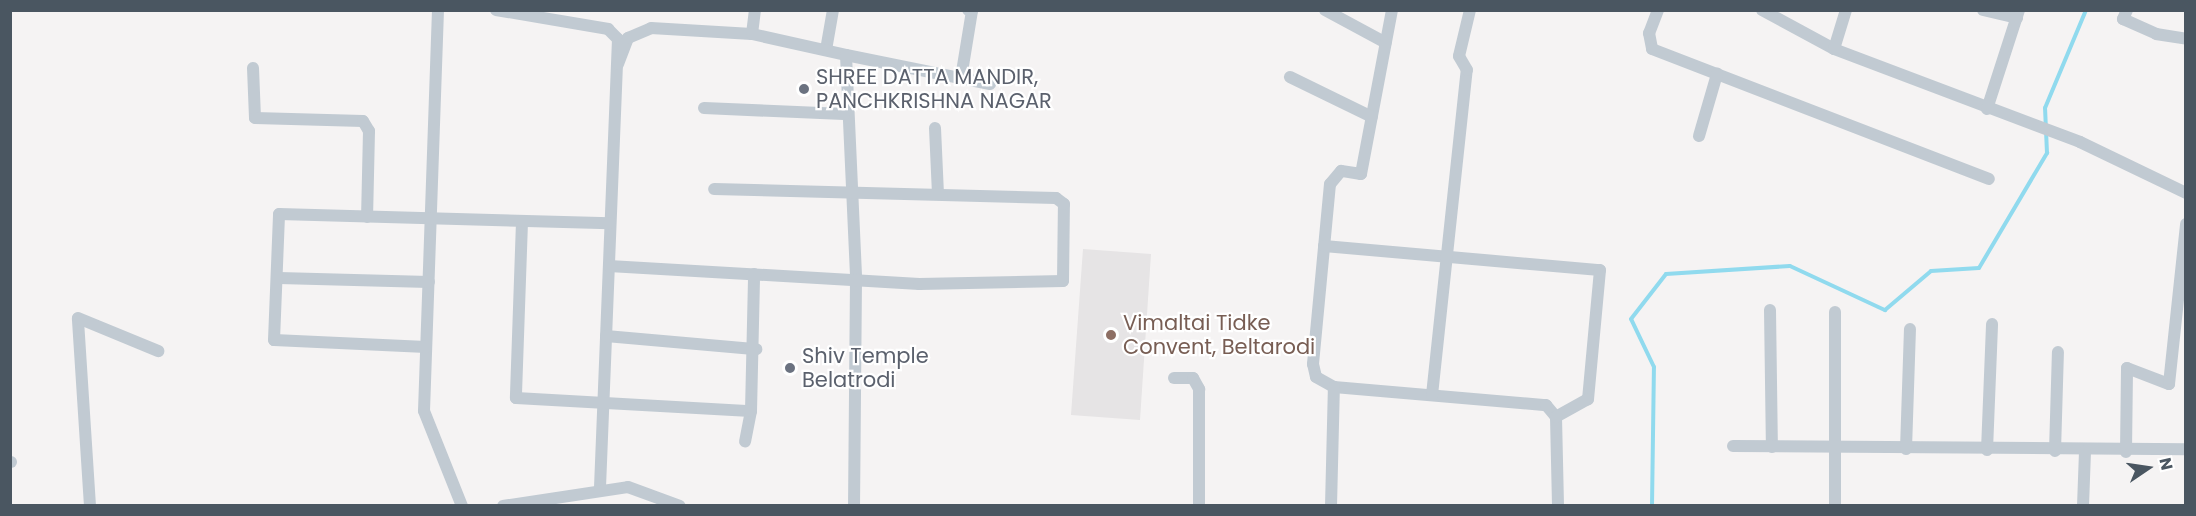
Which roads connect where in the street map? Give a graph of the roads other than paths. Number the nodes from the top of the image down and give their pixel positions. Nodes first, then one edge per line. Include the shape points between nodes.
1 (438, 10) edge
2 (496, 10) edge
3 (755, 10) edge
4 (833, 10) edge
5 (968, 10) edge
6 (1325, 10) edge
7 (1392, 10) edge
8 (1470, 10) edge
9 (1658, 10) edge
10 (1846, 10) edge
11 (1983, 10) edge
12 (2127, 10) edge
13 (1759, 12) edge
14 (2018, 14) edge
15 (563, 15) edge
16 (752, 34) junction
17 (2186, 39) edge
18 (1386, 43) junction
19 (1834, 49) junction
20 (826, 50) junction
21 (846, 55) junction
22 (618, 64) junction
23 (253, 68) dead end
24 (1718, 74) junction
25 (1290, 77) dead end
26 (961, 78) junction
27 (990, 84) dead end
28 (704, 108) dead end
29 (1987, 109) junction
30 (844, 114) junction
31 (1372, 117) junction
32 (935, 128) dead end
33 (1699, 136) dead end
34 (1989, 179) dead end
35 (714, 189) dead end
36 (2186, 193) edge
37 (850, 194) junction
38 (938, 194) junction
39 (367, 217) junction
40 (429, 219) junction
41 (522, 222) junction
42 (610, 223) junction
43 (2186, 224) edge
44 (1324, 246) junction
45 (1448, 258) junction
46 (609, 266) junction
47 (754, 274) junction
48 (279, 278) junction
49 (856, 279) junction
50 (429, 282) junction
51 (1770, 310) dead end
52 (1835, 312) dead end
53 (1992, 324) dead end
54 (1910, 329) dead end
55 (606, 336) junction
56 (426, 347) junction
57 (756, 349) junction
58 (158, 351) dead end
59 (2058, 352) dead end
60 (1174, 378) dead end
61 (1334, 387) junction
62 (1432, 395) junction
63 (603, 404) junction
64 (752, 411) junction
65 (1556, 417) junction
66 (745, 441) dead end
67 (1733, 446) dead end
68 (1772, 447) junction
69 (1835, 448) junction
70 (1906, 449) junction
71 (2186, 449) edge
72 (1987, 450) junction
73 (2055, 451) junction
74 (2085, 451) junction
75 (2126, 452) junction
76 (600, 491) junction
77 (90, 506) edge
78 (462, 506) edge
79 (503, 506) edge
80 (680, 506) edge
81 (854, 506) edge
82 (1199, 506) edge
83 (1331, 506) edge
84 (1558, 506) edge
85 (1835, 506) edge
86 (2084, 506) edge

1 - 40 street
2 - 15 street
3 - 16 street
4 - 20 street
5 - 26 street via 972,12
6 - 18 street
7 - 18 street
8 - 45 street via 1459,56 1467,70
9 - 24 street via 1649,33 1652,48
10 - 19 street
11 - 14 street
12 - 17 street via 2123,19 2156,34
13 - 19 street
14 - 29 street
15 - 22 street via 608,29 618,39
16 - 20 street
16 - 22 street via 644,29 628,38
18 - 31 street
19 - 29 street
20 - 21 street
21 - 26 street
21 - 30 street
22 - 42 street
23 - 39 street via 255,118 363,121 369,131
24 - 33 street
24 - 34 street
25 - 31 street
26 - 27 street
28 - 30 street
29 - 36 street via 2080,142
30 - 37 street
31 - 44 street via 1361,174 1333,174
32 - 38 street
35 - 37 street
37 - 38 street
37 - 49 street
38 - 49 street via 1056,198 1064,204 1063,280
39 - 40 street
39 - 48 street via 279,214
40 - 41 street
40 - 50 street
41 - 42 street
41 - 63 street via 513,391 522,400
42 - 46 street
43 - 75 street via 2169,384 2127,368
44 - 45 street
44 - 61 street via 1313,364 1316,377
45 - 62 street
45 - 65 street via 1600,270 1588,399
46 - 47 street
46 - 55 street
47 - 49 street
47 - 57 street
48 - 50 street
48 - 56 street via 274,340
49 - 81 street
50 - 56 street
51 - 68 street
52 - 69 street
53 - 72 street
54 - 70 street
55 - 57 street
55 - 63 street
56 - 78 street via 424,411
57 - 64 street
58 - 77 street via 78,318
59 - 73 street
60 - 82 street via 1193,378 1199,389
61 - 62 street
61 - 83 street
62 - 65 street via 1546,405
63 - 64 street
63 - 76 street
64 - 66 street
65 - 84 street
67 - 68 street
68 - 69 street
69 - 70 street
69 - 85 street
70 - 72 street
71 - 75 street
72 - 73 street
73 - 74 street
74 - 75 street
74 - 86 street
76 - 79 street
76 - 80 street via 628,487

